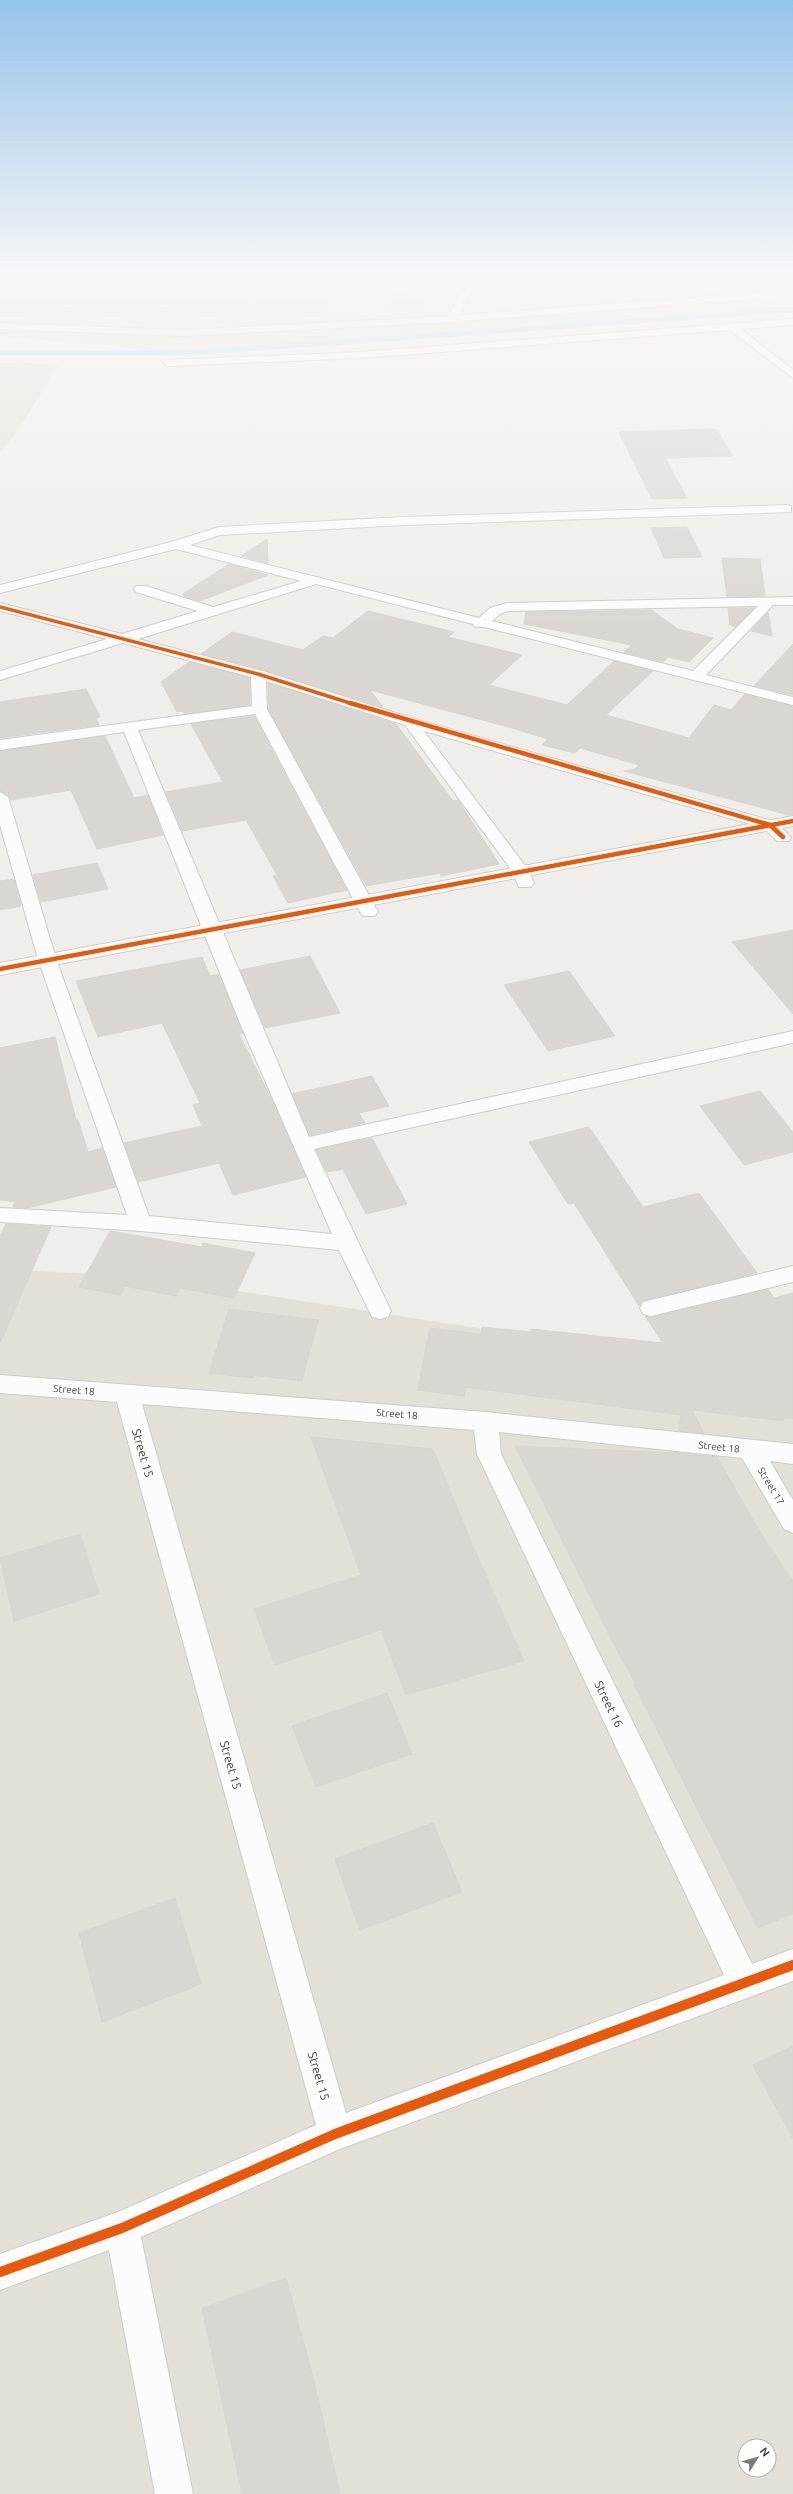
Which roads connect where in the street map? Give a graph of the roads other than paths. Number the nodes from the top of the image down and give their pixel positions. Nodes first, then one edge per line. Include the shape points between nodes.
1 (787, 509) dead end
2 (176, 545) junction
3 (313, 581) junction
4 (0, 589) edge
5 (141, 589) dead end
6 (793, 601) edge
7 (769, 602) junction
8 (0, 608) edge
9 (214, 612) junction
10 (480, 624) junction
11 (119, 640) junction
12 (258, 674) junction
13 (0, 676) edge
14 (695, 677) junction
15 (793, 701) edge
16 (260, 709) junction
17 (410, 722) junction
18 (129, 727) junction
19 (0, 745) edge
20 (0, 797) edge
21 (793, 821) edge
22 (782, 832) edge
23 (522, 877) junction
24 (367, 906) junction
25 (213, 936) junction
26 (49, 965) junction
27 (0, 969) edge
28 (0, 981) edge
29 (793, 1037) edge
30 (302, 1145) junction
31 (0, 1215) edge
32 (141, 1223) junction
33 (346, 1243) junction
34 (793, 1274) edge
35 (651, 1308) dead end
36 (380, 1311) dead end
37 (0, 1384) edge
38 (126, 1395) junction
39 (485, 1421) junction
40 (750, 1450) junction
41 (793, 1454) edge
42 (793, 1522) edge
43 (793, 1965) edge
44 (744, 1983) junction
45 (335, 2134) junction
46 (122, 2228) junction
47 (0, 2272) edge
48 (174, 2494) edge

1 - 2 street via 284,526 219,530
2 - 3 street
2 - 4 street
3 - 9 street
3 - 10 street
5 - 9 street
6 - 7 street
7 - 10 street via 507,607 495,611
7 - 14 street
8 - 11 street
9 - 11 street
10 - 14 street via 511,628
11 - 12 street
11 - 13 street
12 - 16 street
12 - 17 street
14 - 15 street
16 - 18 street
16 - 24 street
17 - 22 street
17 - 23 street
18 - 19 street
18 - 25 street
20 - 26 street
21 - 22 street
22 - 23 street
23 - 24 street
24 - 25 street
25 - 26 street
25 - 30 street
26 - 27 street
26 - 28 street
26 - 32 street
29 - 30 street
30 - 33 street
31 - 32 street
32 - 33 street
33 - 36 street
34 - 35 street
37 - 38 street, Street 18
38 - 39 street, Street 18 via 272,1403
38 - 45 street, Street 15
39 - 40 street, Street 18
39 - 44 street, Street 16 via 489,1454
40 - 41 street, Street 18
40 - 42 street, Street 17
43 - 44 street
44 - 45 street
45 - 46 street
46 - 47 street
46 - 48 street

